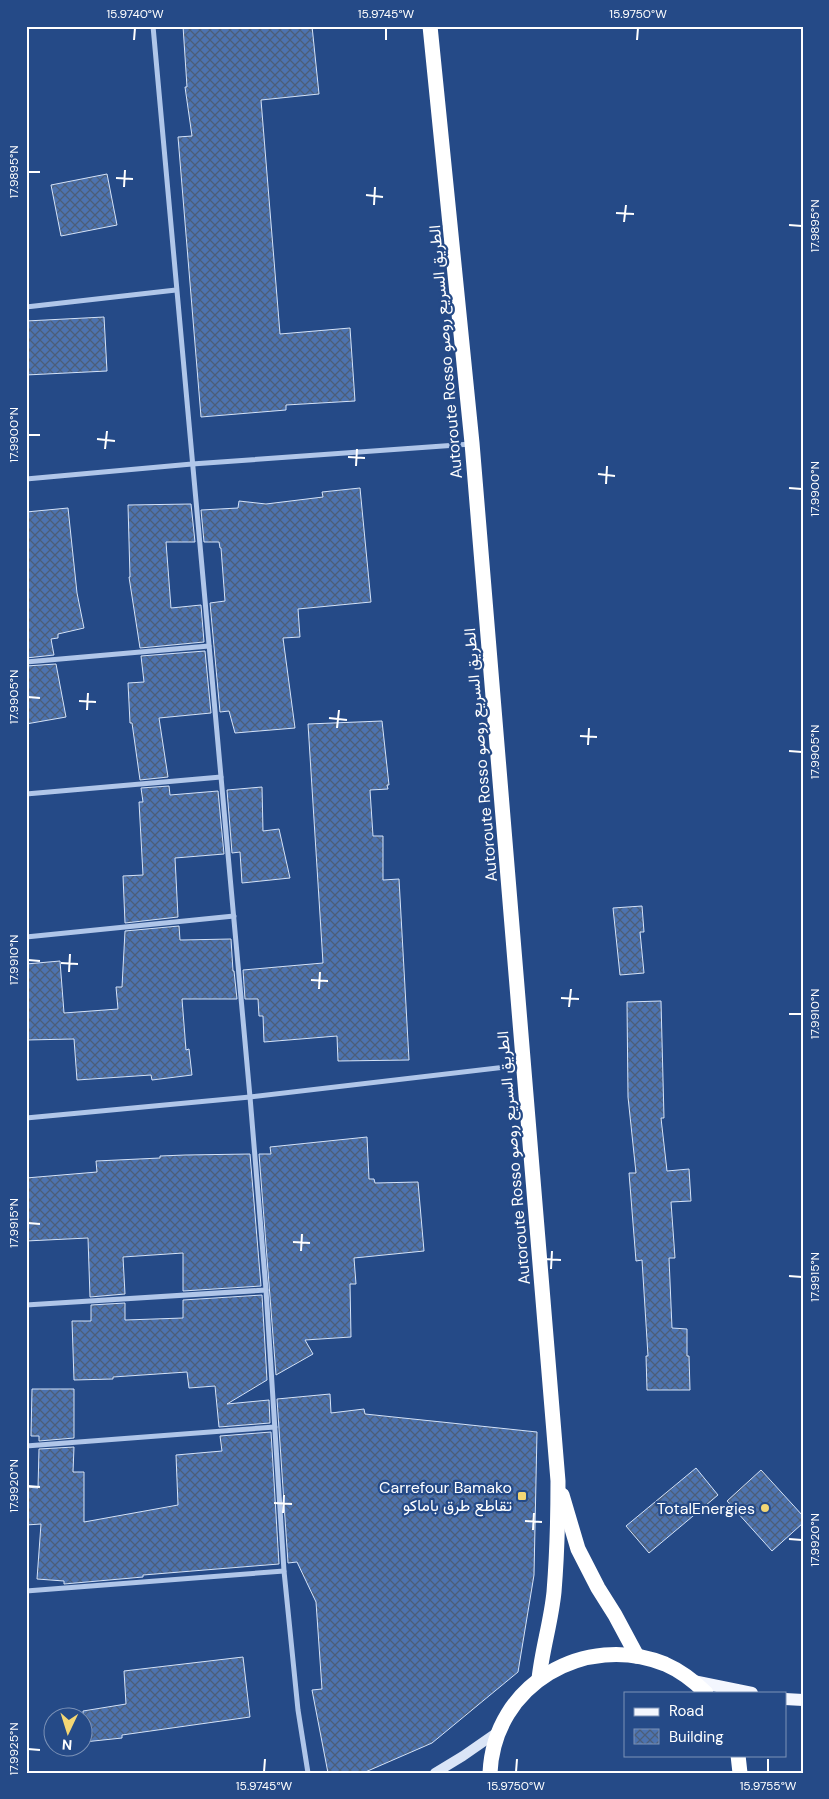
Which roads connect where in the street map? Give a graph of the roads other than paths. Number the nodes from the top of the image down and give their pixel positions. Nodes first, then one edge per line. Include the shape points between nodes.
1 (153, 26) edge
2 (430, 26) edge
3 (176, 290) junction
4 (26, 308) edge
5 (472, 444) junction
6 (192, 464) junction
7 (26, 479) edge
8 (209, 646) junction
9 (26, 662) edge
10 (221, 777) junction
11 (26, 794) edge
12 (234, 916) junction
13 (26, 937) edge
14 (523, 1065) junction
15 (250, 1097) junction
16 (26, 1118) edge
17 (266, 1290) junction
18 (26, 1305) edge
19 (275, 1427) junction
20 (26, 1446) edge
21 (558, 1481) junction
22 (284, 1571) junction
23 (26, 1591) edge
24 (637, 1656) junction
25 (539, 1679) junction
26 (693, 1681) junction
27 (705, 1692) edge
28 (747, 1692) edge
29 (786, 1699) edge
30 (803, 1700) edge
31 (499, 1731) junction
32 (738, 1756) edge
33 (308, 1773) edge
34 (434, 1773) edge
35 (490, 1773) edge
36 (740, 1773) edge

1 - 3 street
2 - 5 highway, Autoroute Rosso الطريق السريع روصو
3 - 4 street
3 - 6 street
5 - 6 street
5 - 14 highway, Autoroute Rosso الطريق السريع روصو
6 - 7 street
6 - 8 street
8 - 9 street
8 - 10 street
10 - 11 street
10 - 12 street
12 - 13 street
12 - 15 street
14 - 15 street
14 - 21 highway, Autoroute Rosso الطريق السريع روصو
15 - 16 street
15 - 17 street
17 - 18 street
17 - 19 street
19 - 20 street
19 - 22 street
21 - 24 highway, Autoroute Rosso الطريق السريع روصو via 578,1549
21 - 25 highway, Autoroute Rosso الطريق السريع روصو via 554,1593
22 - 23 street
22 - 33 street
24 - 25 highway via 603,1654 585,1658
24 - 26 highway via 666,1665
25 - 31 highway via 515,1703
26 - 27 highway
26 - 28 main road
29 - 30 main road
31 - 34 street
31 - 35 highway
32 - 36 highway

